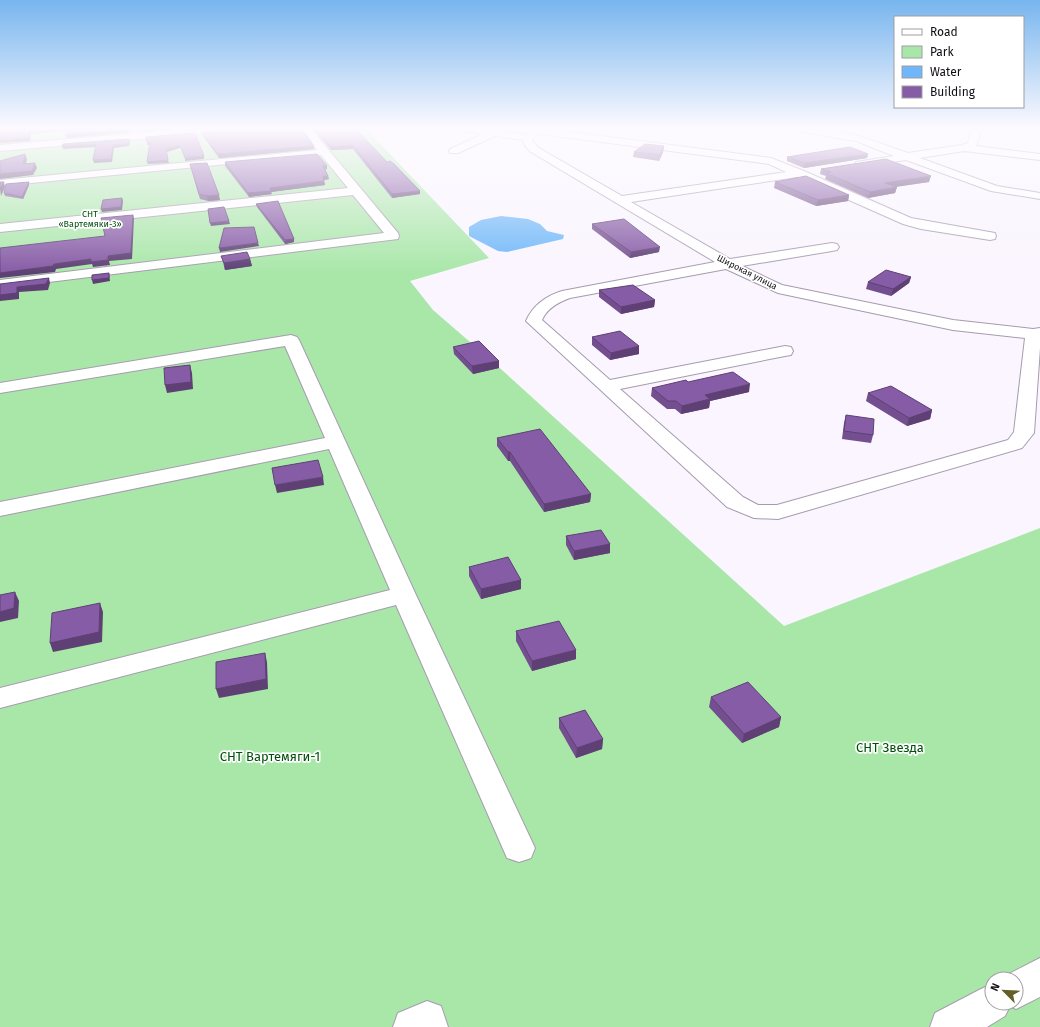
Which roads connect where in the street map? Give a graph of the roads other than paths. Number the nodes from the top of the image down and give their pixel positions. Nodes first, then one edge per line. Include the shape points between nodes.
1 (63, 177) edge
2 (343, 177) edge
3 (581, 177) edge
4 (771, 177) edge
5 (806, 177) edge
6 (963, 177) edge
7 (0, 183) edge
8 (354, 191) junction
9 (1040, 196) edge
10 (620, 200) junction
11 (0, 228) edge
12 (990, 236) dead end
13 (832, 247) dead end
14 (728, 264) junction
15 (0, 284) edge
16 (1037, 334) edge
17 (785, 351) dead end
18 (606, 386) junction
19 (0, 388) edge
20 (335, 442) junction
21 (0, 509) edge
22 (404, 595) junction
23 (0, 698) edge
24 (518, 848) dead end
25 (1040, 976) edge
26 (1024, 985) edge
27 (984, 1007) edge
28 (412, 1027) edge
29 (429, 1027) edge
30 (949, 1027) edge

1 - 7 street
2 - 8 street
3 - 10 street, Широкая улица
4 - 10 street
5 - 12 street via 907,221
6 - 9 street via 995,189
8 - 11 street
8 - 15 street via 393,236
10 - 14 street, Широкая улица
13 - 14 street
14 - 16 street, Широкая улица via 778,289 795,293 953,325
14 - 18 street via 567,294 555,298 536,314 534,321
16 - 18 street via 1024,433 1014,444 778,512 754,512 735,502
17 - 18 street
19 - 20 street via 291,340
20 - 21 street
20 - 22 street
22 - 23 street
22 - 24 street
25 - 26 street
27 - 30 street
28 - 29 street via 427,1020

